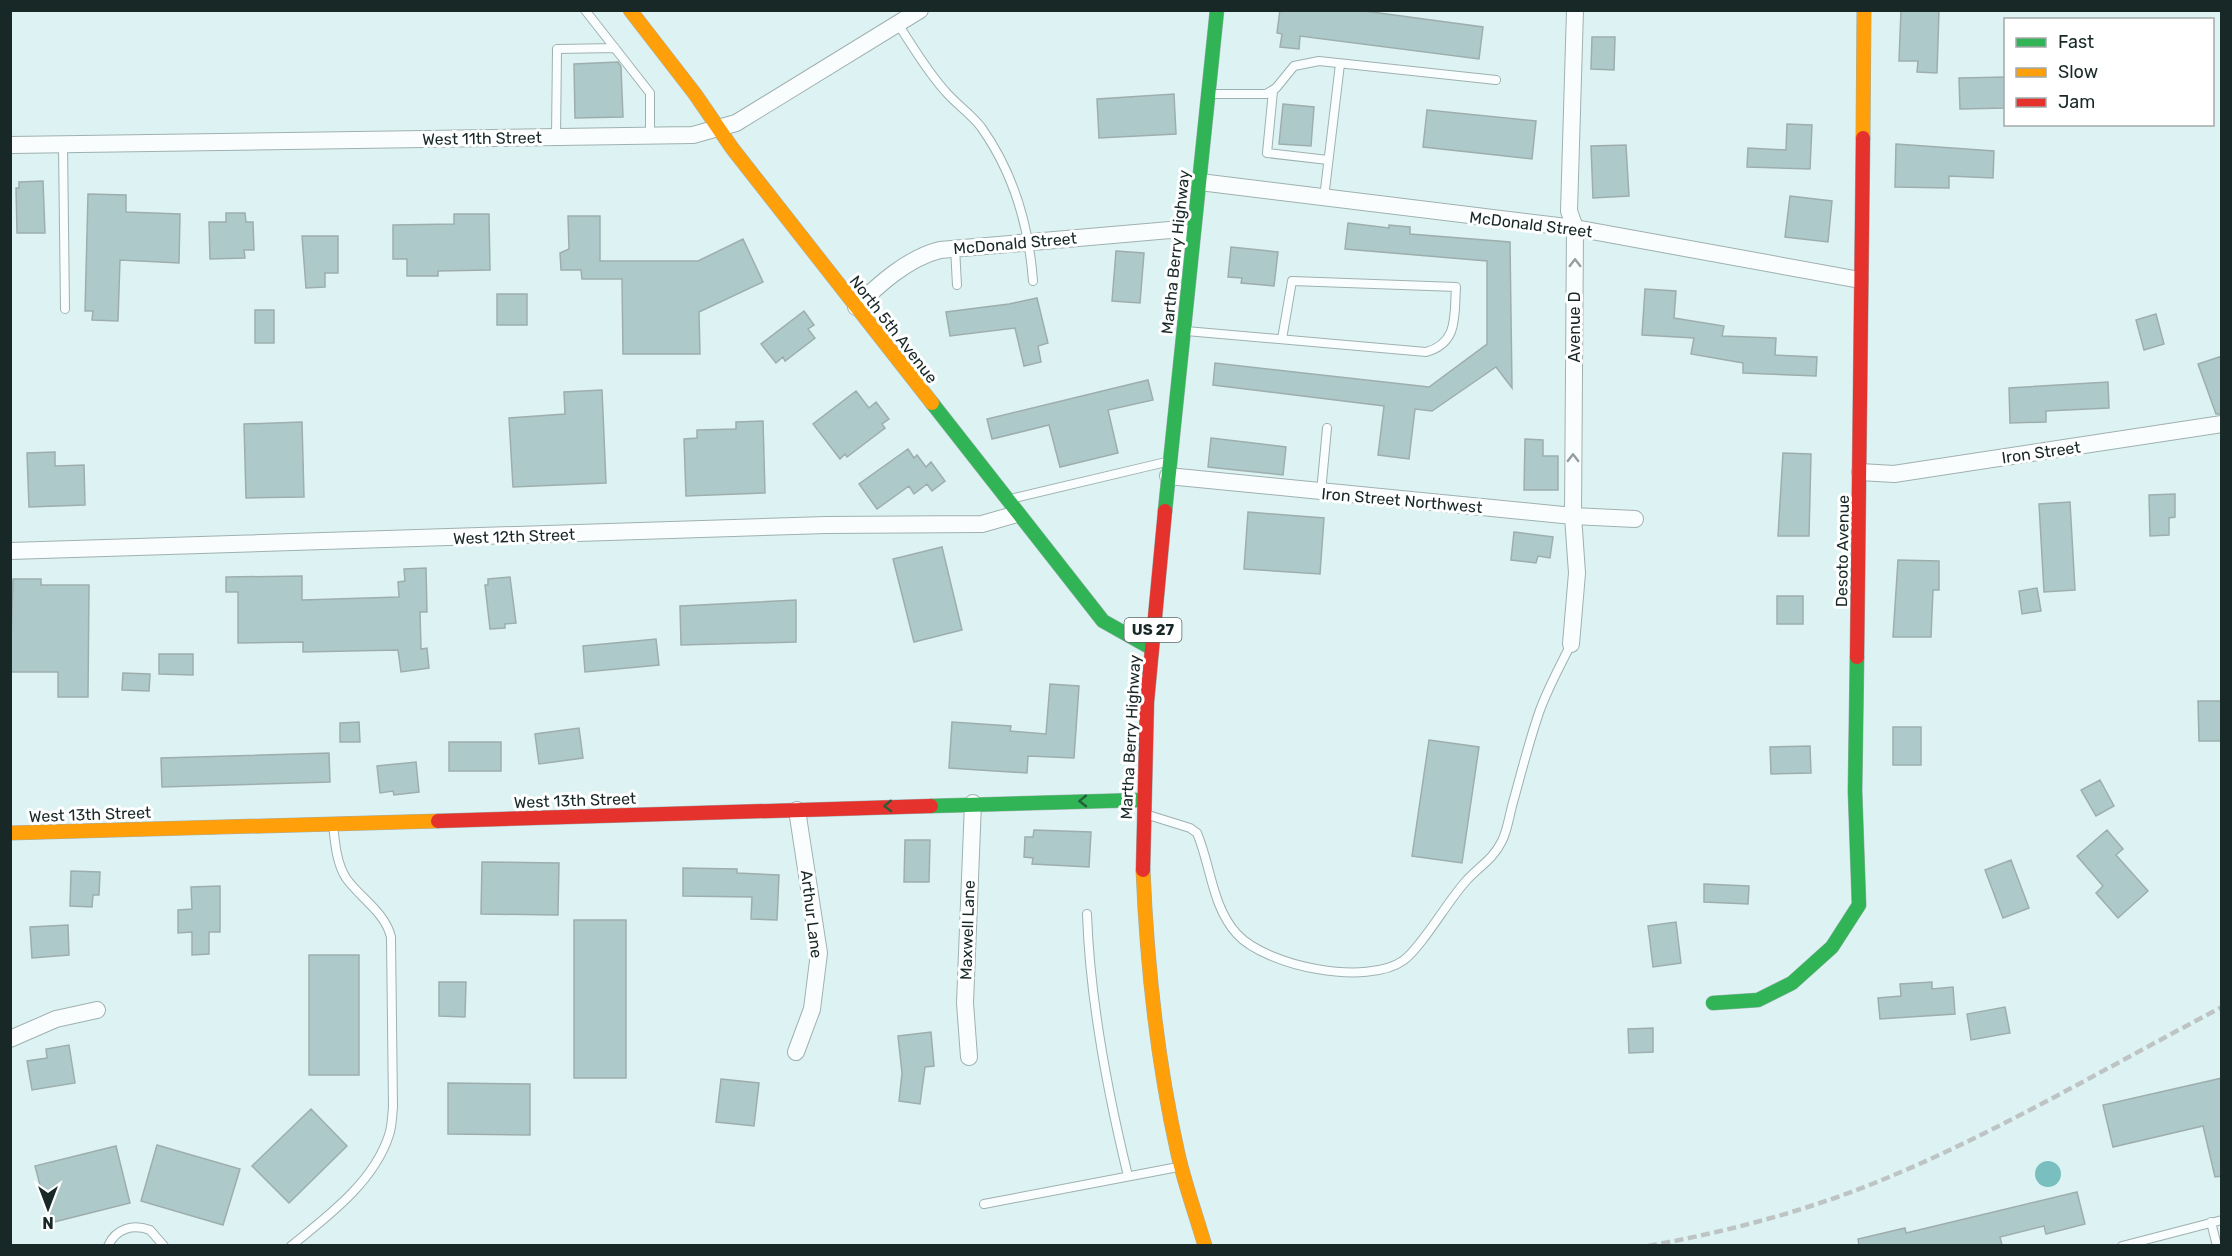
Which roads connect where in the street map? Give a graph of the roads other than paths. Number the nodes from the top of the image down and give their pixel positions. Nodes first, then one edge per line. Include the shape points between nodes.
1 (585, 10) edge
2 (630, 10) edge
3 (920, 10) edge
4 (1217, 10) edge
5 (1575, 10) edge
6 (1864, 10) edge
7 (898, 24) junction
8 (615, 48) junction
9 (1340, 64) junction
10 (1496, 80) dead end
11 (1273, 91) junction
12 (1209, 94) junction
13 (718, 128) junction
14 (650, 136) junction
15 (556, 137) junction
16 (63, 144) junction
17 (10, 145) edge
18 (1328, 160) junction
19 (1200, 182) junction
20 (1324, 198) junction
21 (1575, 228) junction
22 (1192, 234) junction
23 (1030, 242) junction
24 (955, 248) junction
25 (1860, 280) junction
26 (1033, 281) dead end
27 (957, 285) dead end
28 (856, 307) junction
29 (65, 309) dead end
30 (1183, 330) junction
31 (1282, 339) junction
32 (2222, 424) edge
33 (1327, 428) dead end
34 (1169, 469) junction
35 (1860, 472) junction
36 (1321, 492) junction
37 (1006, 500) junction
38 (1017, 514) junction
39 (1573, 516) junction
40 (1635, 519) dead end
41 (10, 551) edge
42 (1570, 644) joint
43 (1151, 648) junction
44 (973, 803) junction
45 (1141, 806) junction
46 (797, 810) junction
47 (333, 824) junction
48 (10, 833) edge
49 (1087, 914) dead end
50 (1713, 1003) dead end
51 (97, 1010) dead end
52 (10, 1039) edge
53 (796, 1052) dead end
54 (969, 1057) dead end
55 (1181, 1166) junction
56 (1128, 1176) junction
57 (984, 1204) dead end
58 (2222, 1220) edge
59 (2211, 1222) junction
60 (108, 1245) edge
61 (164, 1245) edge
62 (291, 1245) edge
63 (1205, 1245) edge
64 (2122, 1245) edge
65 (2217, 1245) edge

1 - 8 lane
2 - 13 street, North 5th Avenue
3 - 7 street, West 11th Street
4 - 12 street, Martha Berry Highway / US 27
5 - 21 street, Avenue D via 1569,211
6 - 25 street, Desoto Avenue
7 - 13 street, West 11th Street via 736,123
7 - 23 lane via 939,84 980,126 1017,198
8 - 14 lane via 650,93
8 - 15 lane via 557,49
9 - 10 lane
9 - 11 lane via 1319,61 1294,66
9 - 18 lane
11 - 12 lane
11 - 18 lane via 1267,153
12 - 19 street, Martha Berry Highway / US 27
13 - 14 street, West 11th Street via 693,135
13 - 28 street, North 5th Avenue
14 - 15 street, West 11th Street
15 - 16 street, West 11th Street
16 - 17 street, West 11th Street
16 - 29 lane
18 - 20 lane
19 - 20 street, McDonald Street
19 - 22 street, Martha Berry Highway / US 27
20 - 21 street, McDonald Street
21 - 25 street, McDonald Street
39 -> 21 street, Avenue D
22 - 23 street, McDonald Street via 1170,230
22 - 30 street, Martha Berry Highway / US 27
23 - 24 street, McDonald Street
23 - 26 lane
24 - 27 lane
24 - 28 street, McDonald Street via 917,259 874,289
25 - 35 street, Desoto Avenue
28 - 37 street, North 5th Avenue
30 - 31 lane
30 - 34 street, Martha Berry Highway / US 27
31 - 31 lane via 1437,350 1448,342 1452,329 1456,287 1292,281
32 - 35 street, Iron Street via 1894,474
33 - 36 lane
34 - 36 street, Iron Street Northwest
34 - 37 lane
34 - 43 street, Martha Berry Highway / US 27
35 - 50 street, Desoto Avenue via 1855,791 1859,905 1853,921 1817,962 1778,991 1752,1001
36 - 39 street, Iron Street Northwest
37 - 38 street, North 5th Avenue
38 - 41 street, West 12th Street via 982,524 814,525
38 - 43 street, North 5th Avenue via 1103,621
39 - 40 street, Iron Street Northwest
39 - 42 street, Avenue D via 1576,573
42 - 45 lane via 1540,709 1502,840 1490,861 1467,879 1402,961 1353,973 1288,961 1258,950 1237,934 1227,920 1197,833
43 - 45 street, Martha Berry Highway / US 27
45 -> 44 street, West 13th Street
44 -> 46 street, West 13th Street
44 - 54 street, Maxwell Lane via 965,1003
45 - 55 street, Martha Berry Highway / US 27 via 1148,980
46 - 47 street, West 13th Street
46 - 53 street, Arthur Lane via 819,953 812,1009
47 - 48 street, West 13th Street
47 - 62 lane via 337,855 345,876 380,916 391,937 393,1107 389,1134 378,1160 337,1208
49 - 56 lane via 1096,1010
51 - 52 street via 56,1019
55 - 56 lane
55 - 63 street, Martha Berry Highway / US 27
56 - 57 lane
58 - 59 lane
59 - 64 lane
59 - 65 lane
60 - 61 lane via 115,1235 129,1227 150,1230

